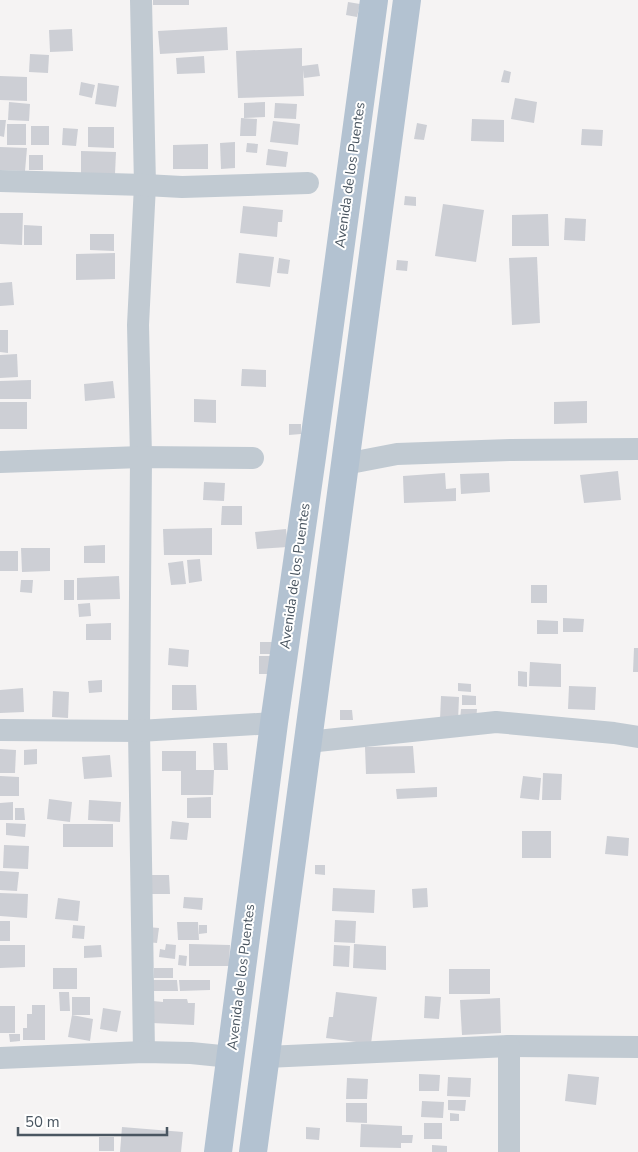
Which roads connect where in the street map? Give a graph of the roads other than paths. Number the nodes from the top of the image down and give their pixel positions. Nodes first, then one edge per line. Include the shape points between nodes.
1 (141, 0) edge
2 (374, 0) edge
3 (407, 0) edge
4 (0, 181) edge
5 (308, 183) dead end
6 (145, 185) junction
7 (638, 449) edge
8 (141, 457) junction
9 (253, 458) dead end
10 (0, 462) edge
11 (345, 464) junction
12 (274, 723) junction
13 (0, 730) edge
14 (139, 731) junction
15 (638, 736) edge
16 (308, 742) junction
17 (510, 1046) junction
18 (638, 1047) edge
19 (144, 1052) junction
20 (231, 1057) junction
21 (266, 1057) junction
22 (0, 1058) edge
23 (218, 1152) edge
24 (253, 1152) edge
25 (509, 1152) edge

1 - 6 street
2 - 12 main road, Avenida de los Puentes
3 - 11 main road
4 - 6 street
5 - 6 street via 182,188
6 - 8 street via 138,325
7 - 11 street via 397,454
8 - 9 street
8 - 10 street
8 - 14 street
11 - 16 main road
12 - 14 street
12 - 20 main road, Avenida de los Puentes
13 - 14 street
14 - 19 street
15 - 16 street via 496,722
16 - 21 main road
17 - 18 street
17 - 21 street
17 - 25 street
19 - 20 street
19 - 22 street
20 - 23 main road, Avenida de los Puentes
21 - 24 main road

